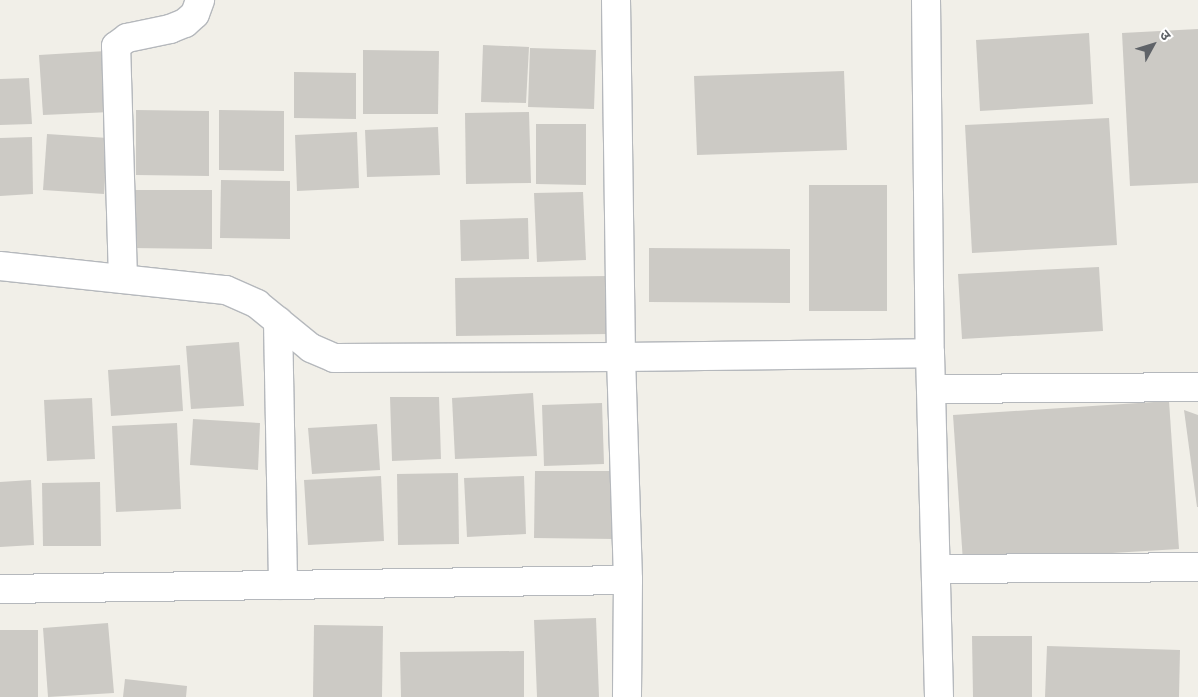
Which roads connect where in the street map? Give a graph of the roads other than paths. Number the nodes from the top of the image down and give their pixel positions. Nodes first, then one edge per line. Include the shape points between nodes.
1 (200, 0) edge
2 (616, 0) edge
3 (926, 0) edge
4 (0, 266) edge
5 (122, 279) junction
6 (278, 321) junction
7 (930, 353) junction
8 (621, 357) junction
9 (1198, 387) edge
10 (931, 389) junction
11 (1198, 567) edge
12 (936, 568) junction
13 (628, 580) junction
14 (283, 585) junction
15 (0, 589) edge
16 (627, 697) edge
17 (939, 697) edge

1 - 5 street via 195,14 185,23 127,38 116,46
2 - 8 street
3 - 7 street
4 - 5 street
5 - 6 street via 226,290 256,304
6 - 8 street via 311,348 334,358
6 - 14 street
7 - 8 street
7 - 10 street
8 - 13 street
9 - 10 street
10 - 12 street
11 - 12 street
12 - 17 street
13 - 14 street
13 - 16 street
14 - 15 street

